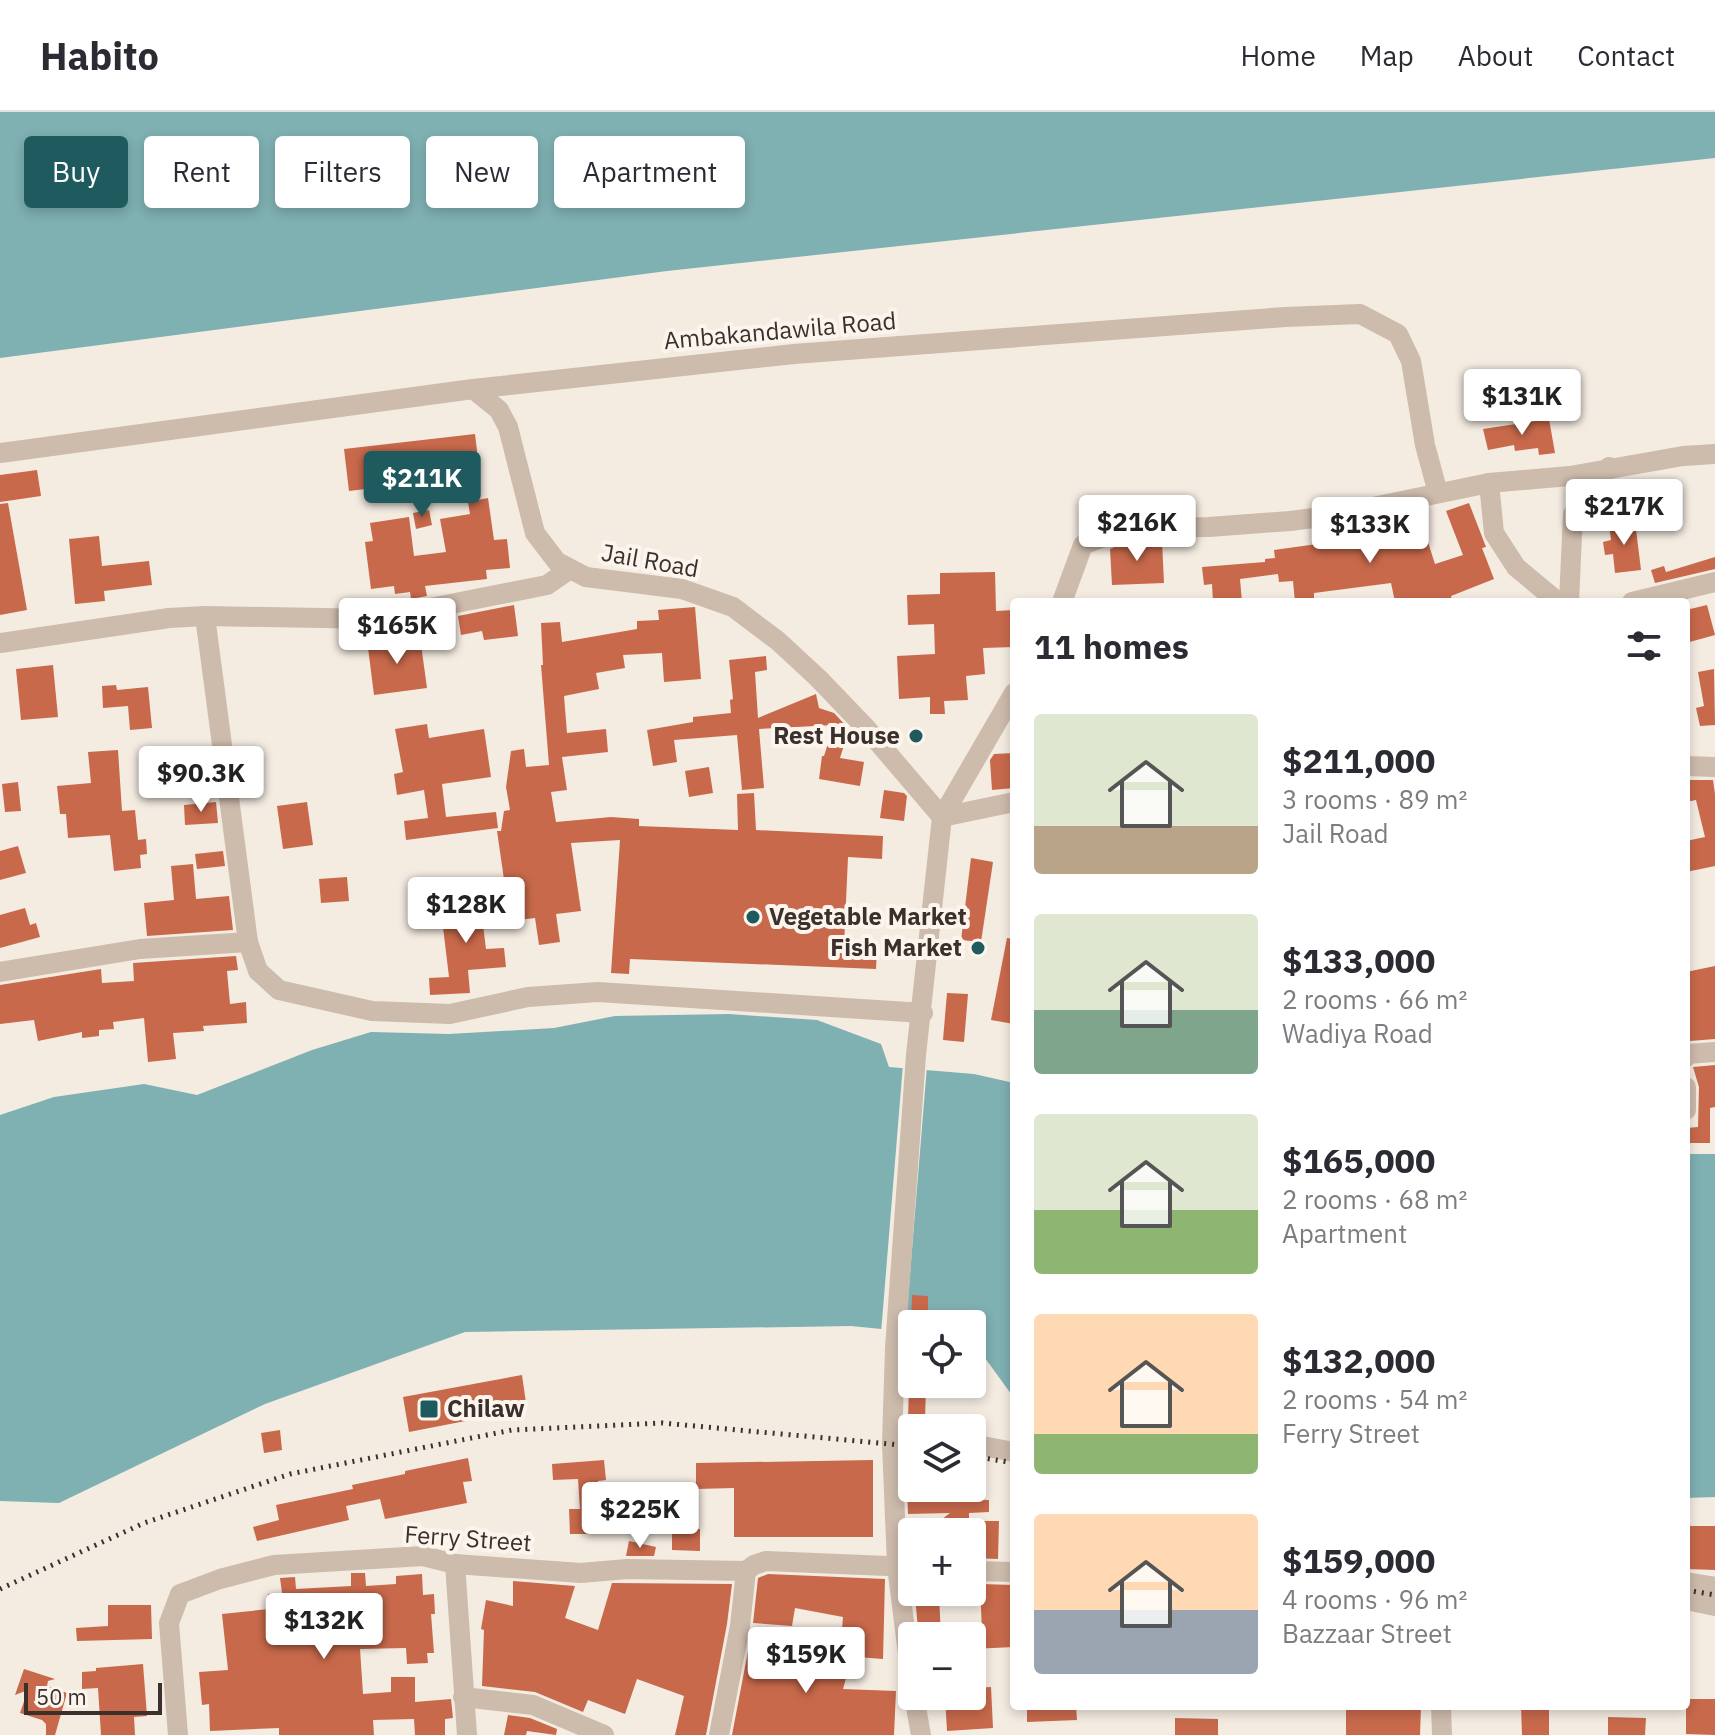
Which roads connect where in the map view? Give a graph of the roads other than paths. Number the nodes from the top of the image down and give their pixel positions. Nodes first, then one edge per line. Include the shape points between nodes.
1 (473, 389) junction
2 (0, 453) edge
3 (1715, 454) edge
4 (1609, 467) junction
5 (1489, 483) junction
6 (1438, 493) junction
7 (570, 569) junction
8 (1715, 582) edge
9 (1063, 598) edge
10 (1553, 598) edge
11 (1569, 598) edge
12 (1649, 598) edge
13 (205, 616) junction
14 (0, 643) edge
15 (1010, 700) edge
16 (1690, 766) edge
17 (1715, 767) edge
18 (1010, 803) edge
19 (942, 817) junction
20 (248, 942) junction
21 (0, 972) edge
22 (923, 1013) junction
23 (1715, 1052) edge
24 (1690, 1054) edge
25 (901, 1414) edge
26 (986, 1447) edge
27 (1010, 1451) edge
28 (455, 1564) junction
29 (898, 1567) edge
30 (746, 1571) junction
31 (986, 1571) edge
32 (1010, 1572) edge
33 (1690, 1583) edge
34 (1715, 1587) edge
35 (1690, 1601) edge
36 (1715, 1606) edge
37 (463, 1697) junction
38 (917, 1710) edge
39 (1441, 1710) edge
40 (178, 1735) edge
41 (467, 1735) edge
42 (604, 1735) edge
43 (719, 1735) edge
44 (921, 1735) edge
45 (1442, 1735) edge

1 - 2 street, Ambakandawila Road
1 - 6 street, Ambakandawila Road via 794,354 1360,314 1398,334 1411,361
1 - 7 street, Jail Road via 499,410 508,427 535,533 557,562
3 - 4 street
4 - 5 street
4 - 11 street via 1573,514
5 - 6 street
5 - 10 street via 1494,533 1516,567
6 - 9 street via 1290,521 1127,528 1083,545
7 - 13 street via 547,585 375,619
7 - 19 street, Jail Road via 586,577 682,589 733,607 818,678
8 - 12 street
13 - 14 street
13 - 20 street
15 - 19 street
16 - 17 street
18 - 19 street
19 - 22 street
20 - 21 street via 140,949
20 - 22 street via 258,971 279,990 372,1011 450,1014 528,997 598,992
22 - 25 street via 895,1348
23 - 24 street
26 - 27 street
28 - 30 street, Ferry Street via 581,1573
28 - 37 street
28 - 40 street, Ferry Street via 423,1556 274,1565 180,1594 169,1623
29 - 30 street, Ferry Street via 766,1561
30 - 43 street
31 - 32 street
33 - 34 street
35 - 36 street
37 - 41 street
37 - 42 street via 533,1705
38 - 44 street
39 - 45 street

